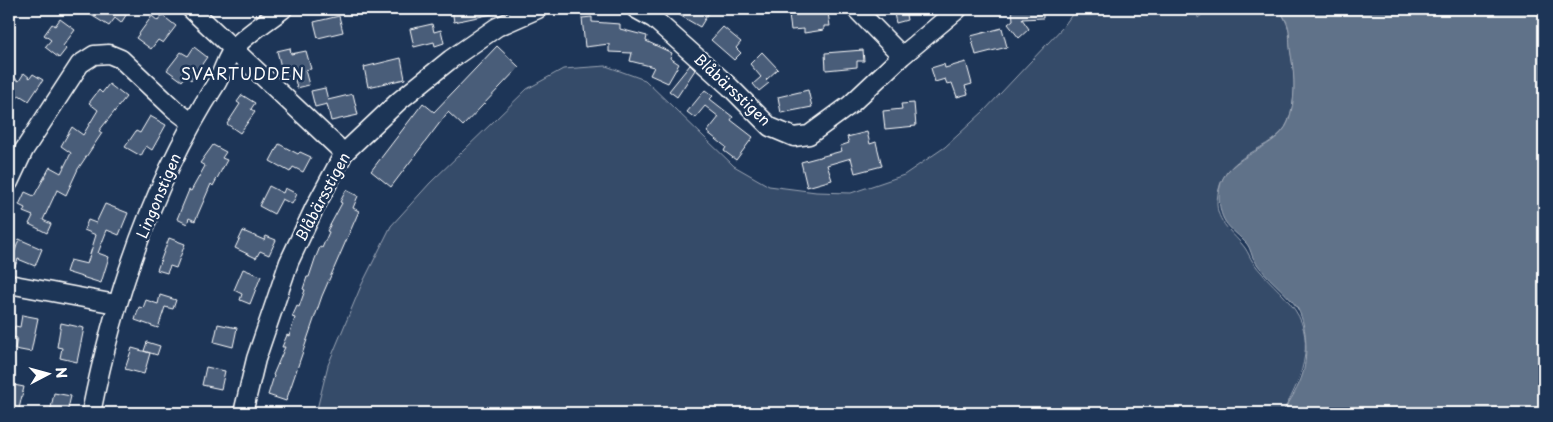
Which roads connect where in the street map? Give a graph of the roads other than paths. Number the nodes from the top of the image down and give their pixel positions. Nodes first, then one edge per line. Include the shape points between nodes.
1 (191, 9) edge
2 (283, 9) edge
3 (538, 9) edge
4 (636, 9) edge
5 (856, 9) edge
6 (958, 9) edge
7 (234, 48) junction
8 (902, 56) junction
9 (192, 122) junction
10 (344, 153) junction
11 (9, 182) edge
12 (9, 284) edge
13 (116, 304) junction
14 (91, 413) edge
15 (243, 413) edge

1 - 7 street
2 - 7 street, Lingonstigen
3 - 10 street, Blåbärsstigen via 497,27 451,60 399,101
4 - 8 street, Blåbärsstigen via 654,20 770,127 794,136 809,135 843,110
5 - 8 street
6 - 8 street, Blåbärsstigen
7 - 9 street, Lingonstigen
7 - 10 street
9 - 11 street via 121,59 108,54 94,55 80,64 24,150
9 - 13 street, Lingonstigen via 157,196
10 - 15 street, Blåbärsstigen via 289,262 256,359
12 - 13 street
13 - 14 street, Lingonstigen

